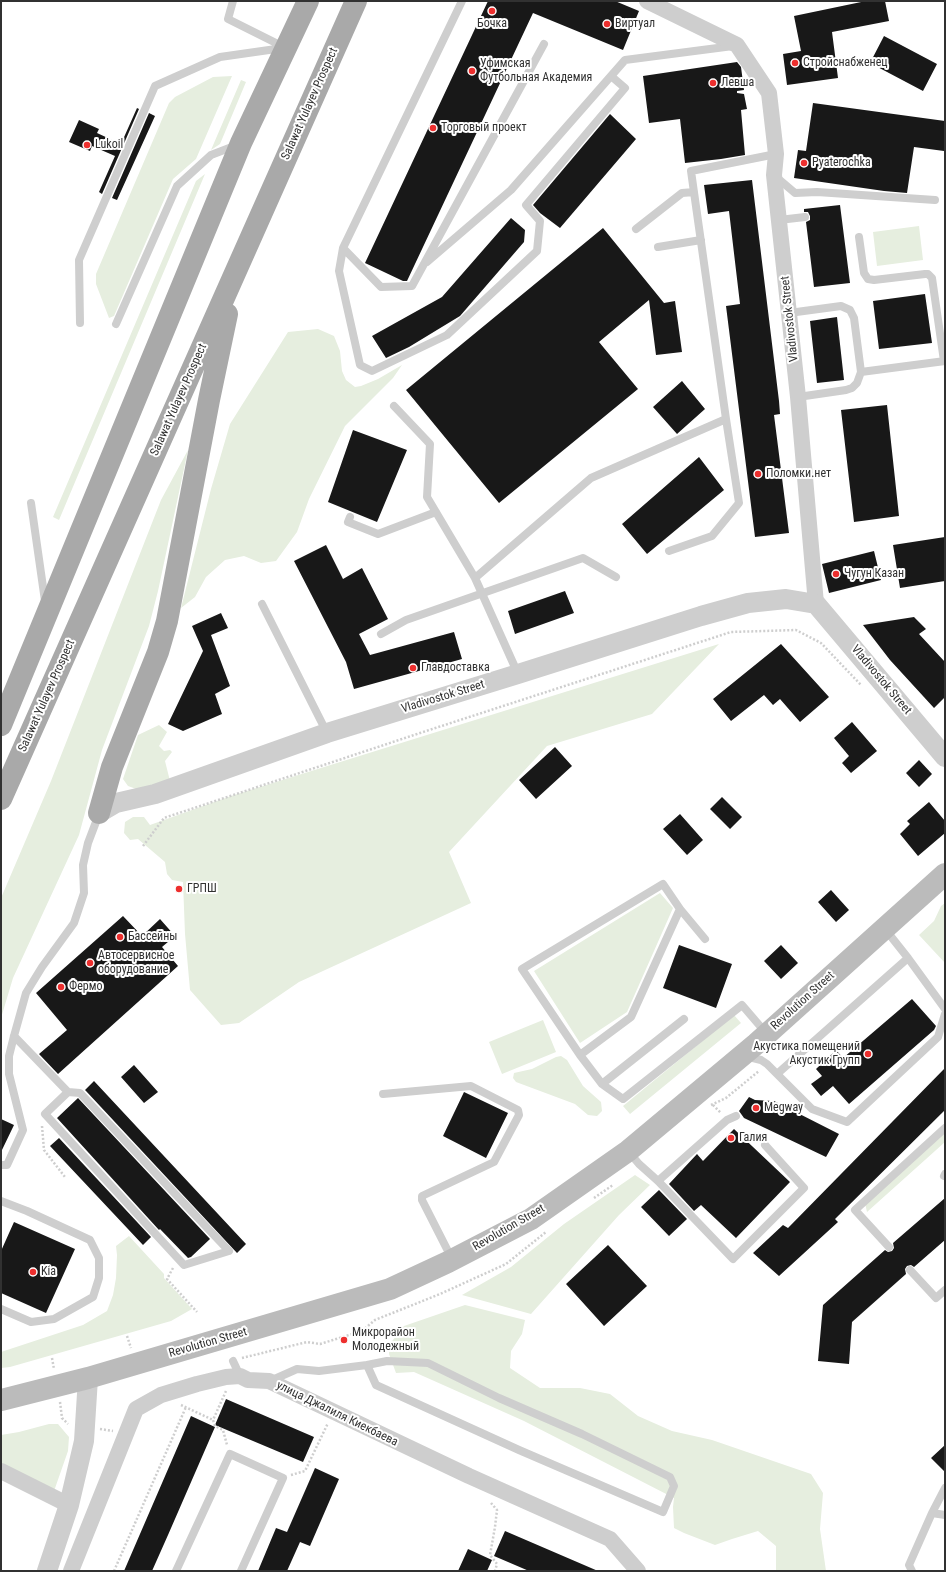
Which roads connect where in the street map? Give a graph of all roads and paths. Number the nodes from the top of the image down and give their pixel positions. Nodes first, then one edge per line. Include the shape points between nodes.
1 (233, 1) edge
2 (308, 1) edge
3 (356, 1) edge
4 (462, 1) edge
5 (647, 1) edge
6 (544, 44) dead end
7 (737, 45) junction
8 (286, 48) junction
9 (611, 76) junction
10 (241, 143) junction
11 (776, 154) junction
12 (774, 175) junction
13 (694, 192) junction
14 (935, 200) dead end
15 (805, 217) dead end
16 (779, 220) junction
17 (636, 229) dead end
18 (859, 237) dead end
19 (701, 240) junction
20 (658, 247) dead end
21 (343, 248) junction
22 (423, 265) junction
23 (236, 270) junction
24 (789, 313) junction
25 (80, 323) dead end
26 (116, 324) dead end
27 (944, 361) edge
28 (861, 372) junction
29 (798, 397) junction
30 (394, 406) dead end
31 (726, 419) junction
32 (30, 503) dead end
33 (436, 512) junction
34 (350, 517) dead end
35 (669, 551) dead end
36 (616, 577) dead end
37 (475, 578) junction
38 (482, 594) junction
39 (262, 604) dead end
40 (816, 604) junction
41 (47, 611) junction
42 (381, 634) dead end
43 (518, 674) junction
44 (863, 688) dead end
45 (1, 725) edge
46 (327, 733) junction
47 (945, 756) edge
48 (112, 768) junction
49 (1, 799) edge
50 (135, 799) junction
51 (99, 813) junction
52 (143, 846) dead end
53 (945, 874) edge
54 (680, 909) junction
55 (884, 928) junction
56 (705, 939) dead end
57 (908, 958) junction
58 (945, 1009) edge
59 (945, 1014) edge
60 (684, 1019) dead end
61 (767, 1034) junction
62 (14, 1036) junction
63 (580, 1055) junction
64 (742, 1055) junction
65 (777, 1074) junction
66 (602, 1084) junction
67 (68, 1092) junction
68 (383, 1094) dead end
69 (45, 1114) junction
70 (736, 1116) dead end
71 (945, 1128) edge
72 (765, 1145) dead end
73 (628, 1151) junction
74 (1, 1165) edge
75 (65, 1177) dead end
76 (658, 1180) junction
77 (1, 1201) edge
78 (889, 1247) dead end
79 (177, 1258) junction
80 (452, 1260) junction
81 (910, 1270) dead end
82 (945, 1290) edge
83 (1, 1309) edge
84 (198, 1312) dead end
85 (52, 1358) dead end
86 (233, 1361) dead end
87 (367, 1365) junction
88 (240, 1376) junction
89 (88, 1378) junction
90 (269, 1381) junction
91 (57, 1386) junction
92 (161, 1395) junction
93 (1, 1400) edge
94 (186, 1407) junction
95 (333, 1412) junction
96 (213, 1420) junction
97 (70, 1428) dead end
98 (230, 1454) junction
99 (1, 1471) edge
100 (283, 1478) junction
101 (945, 1488) edge
102 (488, 1498) dead end
103 (69, 1505) junction
104 (932, 1513) junction
105 (945, 1515) edge
106 (47, 1571) edge
107 (71, 1571) edge
108 (114, 1571) edge
109 (176, 1571) edge
110 (241, 1571) edge
111 (495, 1571) edge
112 (638, 1571) edge
113 (912, 1571) edge

1 - 8 lane via 228,19
2 - 8 main road
3 - 23 main road, Salawat Yulayev Prospect
4 - 21 lane
5 - 7 street
6 - 22 lane
7 - 9 lane via 625,60
7 - 11 street, Vladivostok Street via 769,93
8 - 10 main road
8 - 25 lane via 220,57 156,86 79,260
9 - 21 lane via 625,88 526,205 540,221 537,251 447,335 372,371 360,365 339,271
9 - 22 lane via 511,190
10 - 26 lane via 211,155 177,186
10 - 41 main road
11 - 12 street, Vladivostok Street
11 - 13 lane via 691,171
12 - 14 lane via 796,193 817,192
12 - 16 street, Vladivostok Street
13 - 17 lane via 682,193
13 - 19 lane
15 - 16 lane
16 - 24 street, Vladivostok Street
18 - 27 lane via 864,274 868,279 924,274 932,278
19 - 20 lane
19 - 31 lane
21 - 22 lane via 381,287 412,286
23 - 48 main road via 167,621 158,652
23 - 49 main road, Salawat Yulayev Prospect
24 - 28 lane via 841,306 850,310 854,318
24 - 29 street, Vladivostok Street
27 - 28 lane
28 - 29 lane via 852,388
29 - 40 street, Vladivostok Street
30 - 33 lane via 430,444 427,497
31 - 35 lane via 739,503 712,536
31 - 37 lane via 592,478
32 - 41 lane
33 - 34 lane via 378,534 348,522
33 - 37 lane
36 - 38 lane via 583,558
37 - 38 lane
38 - 42 lane via 406,620
38 - 43 lane
39 - 46 lane
40 - 43 street, Vladivostok Street via 786,599 748,603
40 - 47 street, Vladivostok Street
41 - 45 main road
43 - 46 street, Vladivostok Street
44 - 52 path via 822,643 796,630 731,632 164,818
46 - 50 street, Vladivostok Street
48 - 50 street via 114,781 120,793
48 - 51 main road
50 - 51 street, Vladivostok Street via 116,803
51 - 62 lane via 88,843 83,865 84,893 74,923 26,993
53 - 55 main road, Revolution Street
54 - 56 lane
54 - 63 lane via 631,1017
54 - 63 lane via 663,884 522,969
55 - 57 lane
55 - 61 main road, Revolution Street
57 - 58 lane
57 - 65 lane
59 - 65 lane via 938,1037 847,1122 812,1109
60 - 66 lane
61 - 64 main road, Revolution Street
61 - 66 lane via 742,1005 623,1099
62 - 67 lane
62 - 74 lane via 9,1056 9,1074 23,1130 8,1165
63 - 66 lane
64 - 65 lane via 761,1060
64 - 73 main road, Revolution Street
67 - 69 lane
67 - 79 lane via 80,1094 229,1251 184,1265
68 - 80 lane via 471,1086 518,1110 519,1115 494,1162 422,1196
69 - 75 path via 42,1122 44,1150
69 - 79 lane
70 - 76 lane via 727,1120
71 - 78 lane via 855,1210
72 - 76 lane via 804,1188 733,1259
73 - 76 lane
73 - 80 main road, Revolution Street via 531,1219
77 - 83 lane via 90,1240 99,1258 99,1278 93,1297 54,1319 31,1322
79 - 84 path via 167,1279
80 - 89 main road, Revolution Street via 390,1289
81 - 82 lane via 936,1298
85 - 91 path
86 - 88 lane
87 - 87 lane via 376,1385 663,1512 674,1486 670,1477 428,1363 386,1362
87 - 90 lane via 319,1371 297,1369
88 - 90 street, улица Джалиля Киекбаева via 248,1380
88 - 92 street, улица Джалиля Киекбаева via 226,1377
88 - 96 path via 226,1391
89 - 91 main road, Revolution Street
89 - 103 street via 84,1441
90 - 95 street, улица Джалиля Киекбаева
91 - 93 main road, Revolution Street
91 - 97 path via 62,1418
92 - 94 path
92 - 107 street, улица Джалиля Киекбаева via 136,1409
94 - 96 path
94 - 108 path
95 - 100 path via 305,1471
95 - 112 street, улица Джалиля Киекбаева via 610,1539
96 - 98 path via 215,1426 223,1430
98 - 100 lane
98 - 109 lane
99 - 103 street
100 - 110 lane
101 - 104 lane
102 - 111 path via 497,1510 490,1555 497,1564
103 - 106 street
104 - 105 lane
104 - 113 lane via 910,1565

